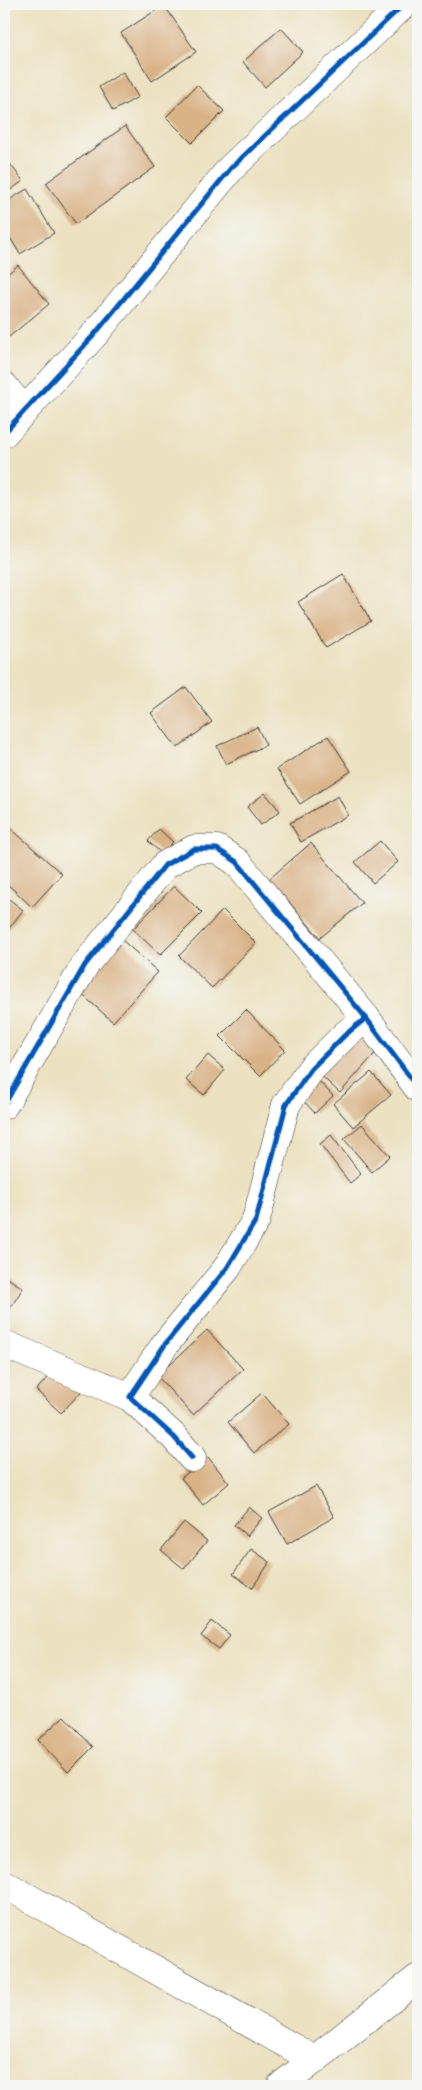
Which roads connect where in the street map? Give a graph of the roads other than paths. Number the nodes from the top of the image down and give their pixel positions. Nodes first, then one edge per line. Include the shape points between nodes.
1 (404, 4) edge
2 (4, 386) edge
3 (24, 411) junction
4 (4, 432) edge
5 (366, 1018) junction
6 (418, 1088) edge
7 (4, 1104) edge
8 (4, 1344) edge
9 (130, 1397) junction
10 (192, 1458) dead end
11 (4, 1884) edge
12 (418, 1978) edge
13 (315, 2060) junction
14 (281, 2086) edge

1 - 3 street via 231,168 94,334
2 - 3 street
3 - 4 street
5 - 6 street
5 - 7 street via 237,862 218,849 194,849 164,865 85,965
5 - 9 street via 311,1069 286,1105 256,1220 227,1268 166,1343
8 - 9 street
9 - 10 street
11 - 13 street
12 - 13 street
13 - 14 street

